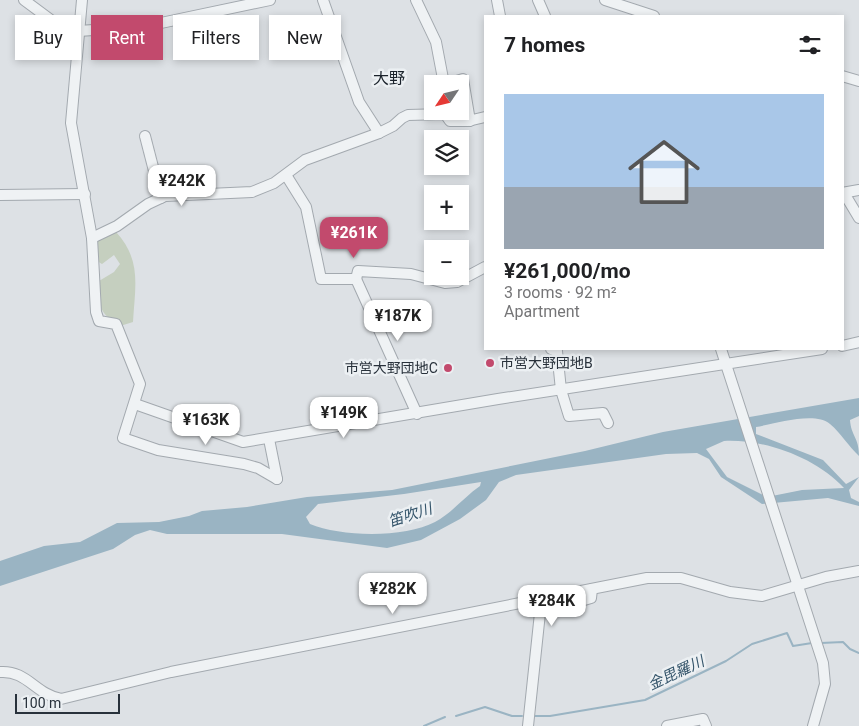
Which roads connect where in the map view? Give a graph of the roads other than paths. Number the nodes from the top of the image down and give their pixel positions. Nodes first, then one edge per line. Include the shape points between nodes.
1 (24, 0) edge
2 (82, 0) edge
3 (270, 0) edge
4 (323, 0) edge
5 (416, 0) edge
6 (497, 0) edge
7 (538, 0) edge
8 (605, 0) edge
9 (43, 15) edge
10 (500, 15) edge
11 (545, 15) edge
12 (651, 15) edge
13 (81, 25) edge
14 (81, 31) edge
15 (77, 60) edge
16 (443, 75) edge
17 (844, 77) edge
18 (859, 81) edge
19 (424, 114) edge
20 (469, 115) edge
21 (484, 117) edge
22 (450, 120) edge
23 (470, 121) junction
24 (379, 133) junction
25 (145, 136) dead end
26 (286, 175) junction
27 (859, 190) edge
28 (844, 193) edge
29 (85, 194) junction
30 (0, 195) edge
31 (844, 195) edge
32 (161, 198) junction
33 (859, 218) edge
34 (92, 238) junction
35 (484, 268) edge
36 (356, 279) junction
37 (859, 342) edge
38 (844, 346) edge
39 (554, 350) edge
40 (721, 350) edge
41 (816, 350) edge
42 (725, 364) junction
43 (561, 390) junction
44 (135, 404) junction
45 (417, 414) junction
46 (608, 423) dead end
47 (269, 439) junction
48 (859, 571) edge
49 (798, 586) junction
50 (592, 590) junction
51 (0, 672) edge
52 (528, 726) edge
53 (667, 726) edge
54 (706, 726) edge
55 (814, 726) edge

1 - 9 street
2 - 13 street
3 - 14 street via 142,28
4 - 24 street via 359,102
5 - 16 street via 436,42
6 - 10 street
7 - 11 street
8 - 12 street
15 - 29 street via 71,123
17 - 18 street
19 - 24 street via 408,115
20 - 23 street
21 - 23 street
22 - 23 street
24 - 26 street via 305,160
25 - 32 street
26 - 32 street via 252,192
26 - 36 street via 306,207 321,279
27 - 28 street
29 - 30 street
29 - 34 street
31 - 33 street
32 - 34 street
34 - 44 street via 97,318 102,323 116,324 140,384
35 - 36 street via 457,282 445,284 411,274 358,271
36 - 45 street
37 - 38 street
39 - 43 street
40 - 42 street
41 - 42 street
42 - 43 street
42 - 49 street
43 - 45 street
43 - 46 street via 569,416 603,412
44 - 47 street via 243,442
44 - 47 street via 123,438 158,450 244,464 277,478
45 - 47 street
48 - 49 street
49 - 50 street via 776,593 746,595 688,579 663,577
49 - 55 street via 823,663 825,684
50 - 51 street via 171,672 61,699 44,693 20,674
50 - 52 street via 590,598 540,613
53 - 54 street via 703,719

